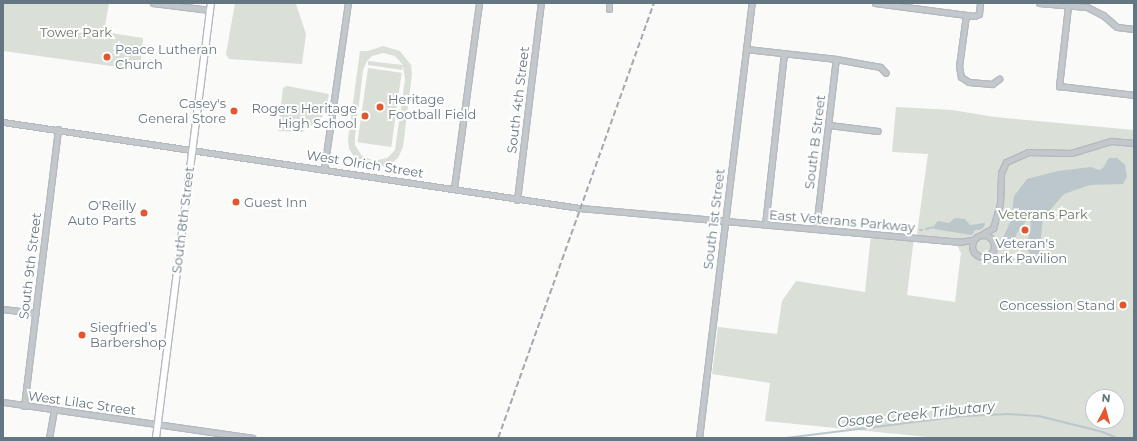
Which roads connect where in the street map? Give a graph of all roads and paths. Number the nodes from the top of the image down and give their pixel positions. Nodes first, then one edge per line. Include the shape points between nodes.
1 (153, 3) edge
2 (211, 3) edge
3 (348, 3) edge
4 (479, 3) edge
5 (541, 3) edge
6 (609, 3) edge
7 (752, 3) edge
8 (875, 3) edge
9 (980, 3) edge
10 (1039, 3) edge
11 (905, 5) edge
12 (1068, 6) junction
13 (608, 9) dead end
14 (210, 10) junction
15 (966, 15) junction
16 (1134, 30) edge
17 (746, 49) junction
18 (784, 54) junction
19 (836, 59) junction
20 (886, 73) dead end
21 (999, 79) dead end
22 (1134, 95) edge
23 (3, 122) edge
24 (829, 125) junction
25 (58, 129) junction
26 (878, 131) dead end
27 (1134, 143) edge
28 (192, 149) junction
29 (324, 169) junction
30 (454, 188) junction
31 (517, 200) junction
32 (725, 221) junction
33 (765, 225) junction
34 (816, 228) junction
35 (992, 229) junction
36 (983, 234) junction
37 (992, 239) junction
38 (973, 240) junction
39 (958, 242) junction
40 (973, 250) junction
41 (3, 309) edge
42 (36, 313) junction
43 (3, 402) edge
44 (24, 406) junction
45 (54, 411) junction
46 (158, 424) junction
47 (50, 438) edge
48 (156, 438) edge
49 (252, 438) edge
50 (699, 438) edge

1 - 14 street
2 - 14 main road, South 8th Street
3 - 29 street
4 - 30 street
5 - 31 street, South 4th Street
6 - 13 street
7 - 17 street, South 1st Street
8 - 11 street
9 - 15 street via 979,14
10 - 12 street
11 - 15 street
12 - 16 street via 1087,7 1103,15 1117,27
12 - 22 street via 1059,86
14 - 28 main road, South 8th Street
15 - 21 street via 959,66 961,77 969,82 992,84
17 - 18 street
17 - 32 street, South 1st Street
18 - 19 street
18 - 33 street
19 - 20 street via 880,67
19 - 24 street, South B Street
23 - 25 street, West Olrich Street
24 - 26 street
24 - 34 street, South B Street
25 - 28 street, West Olrich Street
25 - 42 street, South 9th Street
27 - 35 street via 1111,141 1071,153 1028,152 1006,162 1001,172 1000,204
28 - 29 street, West Olrich Street
28 - 46 main road, South 8th Street
29 - 30 street, West Olrich Street
30 - 31 street, West Olrich Street
31 - 32 street, West Olrich Street
32 - 33 street, East Veterans Parkway
32 - 50 street, South 1st Street
33 - 34 street, East Veterans Parkway
34 - 39 street, East Veterans Parkway
35 - 36 street, East Veterans Parkway
35 - 37 street
36 - 37 street
36 - 38 street, East Veterans Parkway
37 - 40 street, East Veterans Parkway via 994,248 989,256 978,256
38 - 39 street, East Veterans Parkway
38 - 40 street
39 - 40 street, East Veterans Parkway
41 - 42 street
42 - 44 street, South 9th Street
43 - 44 street, West Lilac Street
44 - 45 street, West Lilac Street
45 - 46 street, West Lilac Street
45 - 47 street
46 - 48 main road, South 8th Street
46 - 49 street, West Lilac Street

